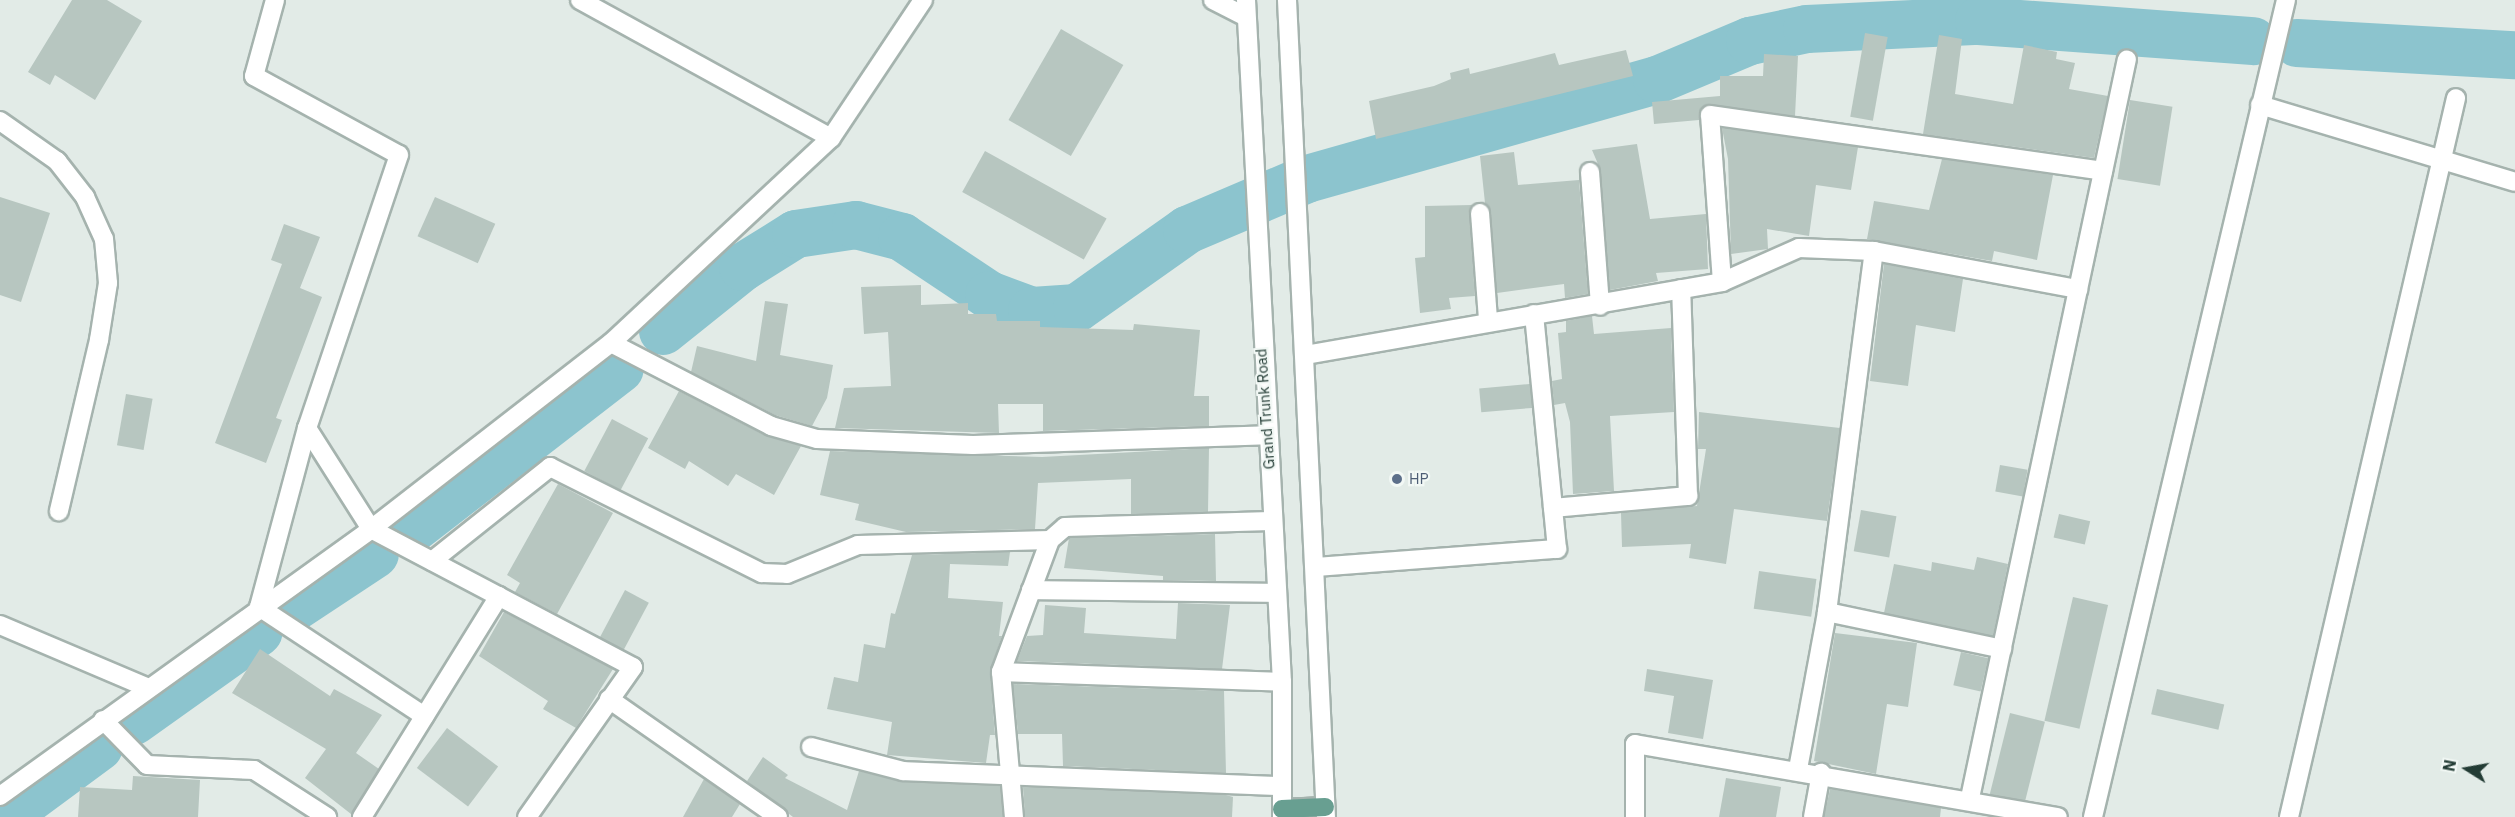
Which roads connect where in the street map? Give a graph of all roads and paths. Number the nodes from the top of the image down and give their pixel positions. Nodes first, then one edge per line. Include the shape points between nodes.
1 (275, 0) edge
2 (580, 0) edge
3 (923, 0) edge
4 (1213, 0) edge
5 (1287, 0) edge
6 (2286, 0) edge
7 (1246, 8) edge
8 (2127, 59) dead end
9 (2456, 98) dead end
10 (2260, 105) junction
11 (0, 121) edge
12 (831, 138) junction
13 (2442, 160) junction
14 (2103, 171) junction
15 (1590, 172) dead end
16 (2515, 182) edge
17 (1480, 213) dead end
18 (1874, 251) junction
19 (1722, 282) junction
20 (1681, 289) junction
21 (2078, 289) junction
22 (1600, 306) junction
23 (1534, 314) junction
24 (1488, 320) junction
25 (611, 343) junction
26 (1305, 355) junction
27 (307, 428) junction
28 (1267, 435) junction
29 (1553, 508) junction
30 (59, 512) dead end
31 (1271, 521) junction
32 (371, 529) junction
33 (1050, 540) junction
34 (432, 561) junction
35 (1315, 567) junction
36 (1031, 590) junction
37 (1277, 593) junction
38 (499, 596) junction
39 (259, 607) junction
40 (1827, 612) junction
41 (0, 625) edge
42 (2002, 649) junction
43 (1001, 672) junction
44 (1282, 682) junction
45 (146, 687) junction
46 (609, 699) junction
47 (424, 716) junction
48 (103, 720) junction
49 (811, 747) dead end
50 (1798, 770) junction
51 (1010, 773) junction
52 (1821, 773) junction
53 (1280, 786) junction
54 (0, 796) edge
55 (1970, 798) junction
56 (1325, 812) edge
57 (1282, 813) edge
58 (327, 817) edge
59 (362, 817) edge
60 (527, 817) edge
61 (778, 817) edge
62 (1014, 817) edge
63 (1635, 817) edge
64 (1813, 817) edge
65 (2058, 817) edge
66 (2093, 817) edge
67 (2289, 817) edge

1 - 27 street via 254,76 399,155
2 - 12 street
3 - 12 street
4 - 7 street
5 - 26 street via 1295,233
6 - 10 street
7 - 28 street, Grand Trunk Road via 1254,234
8 - 14 street
9 - 13 street
10 - 13 street
10 - 66 street
11 - 30 street via 57,161 85,197 104,239 108,283 99,340
12 - 25 street
13 - 16 street
13 - 67 street
14 - 19 street via 1710,115
14 - 21 street
15 - 22 street
17 - 24 street
18 - 19 street via 1799,248
18 - 21 street
18 - 40 street
19 - 20 street
20 - 22 street
20 - 29 street via 1688,496
21 - 42 street
22 - 23 street
23 - 24 street
23 - 29 street
24 - 26 street
25 - 28 street via 771,426 817,439 973,446
25 - 32 street
26 - 35 street
27 - 32 street
27 - 39 street
28 - 31 street, Grand Trunk Road
29 - 35 street via 1557,549
31 - 33 street via 1065,527
31 - 37 street, Grand Trunk Road
32 - 34 street
32 - 39 street
33 - 34 street via 858,545 787,574 762,573 550,467
33 - 36 street
34 - 38 street
35 - 56 street
36 - 37 street
36 - 43 street
37 - 44 street, Grand Trunk Road
38 - 46 street via 633,667
38 - 47 street
39 - 45 street
39 - 47 street
40 - 42 street
40 - 50 street
41 - 45 street
42 - 55 street
43 - 44 street
43 - 51 street
44 - 53 street, Grand Trunk Road
45 - 48 street
46 - 60 street
46 - 61 street
47 - 59 street
48 - 54 street
48 - 58 street via 147,765 255,770
49 - 51 street via 903,771
50 - 52 street
50 - 63 street via 1635,744
51 - 53 street
51 - 62 street
52 - 55 street
52 - 64 street
53 - 57 street, Grand Trunk Road
55 - 65 street
56 - 57 main road

